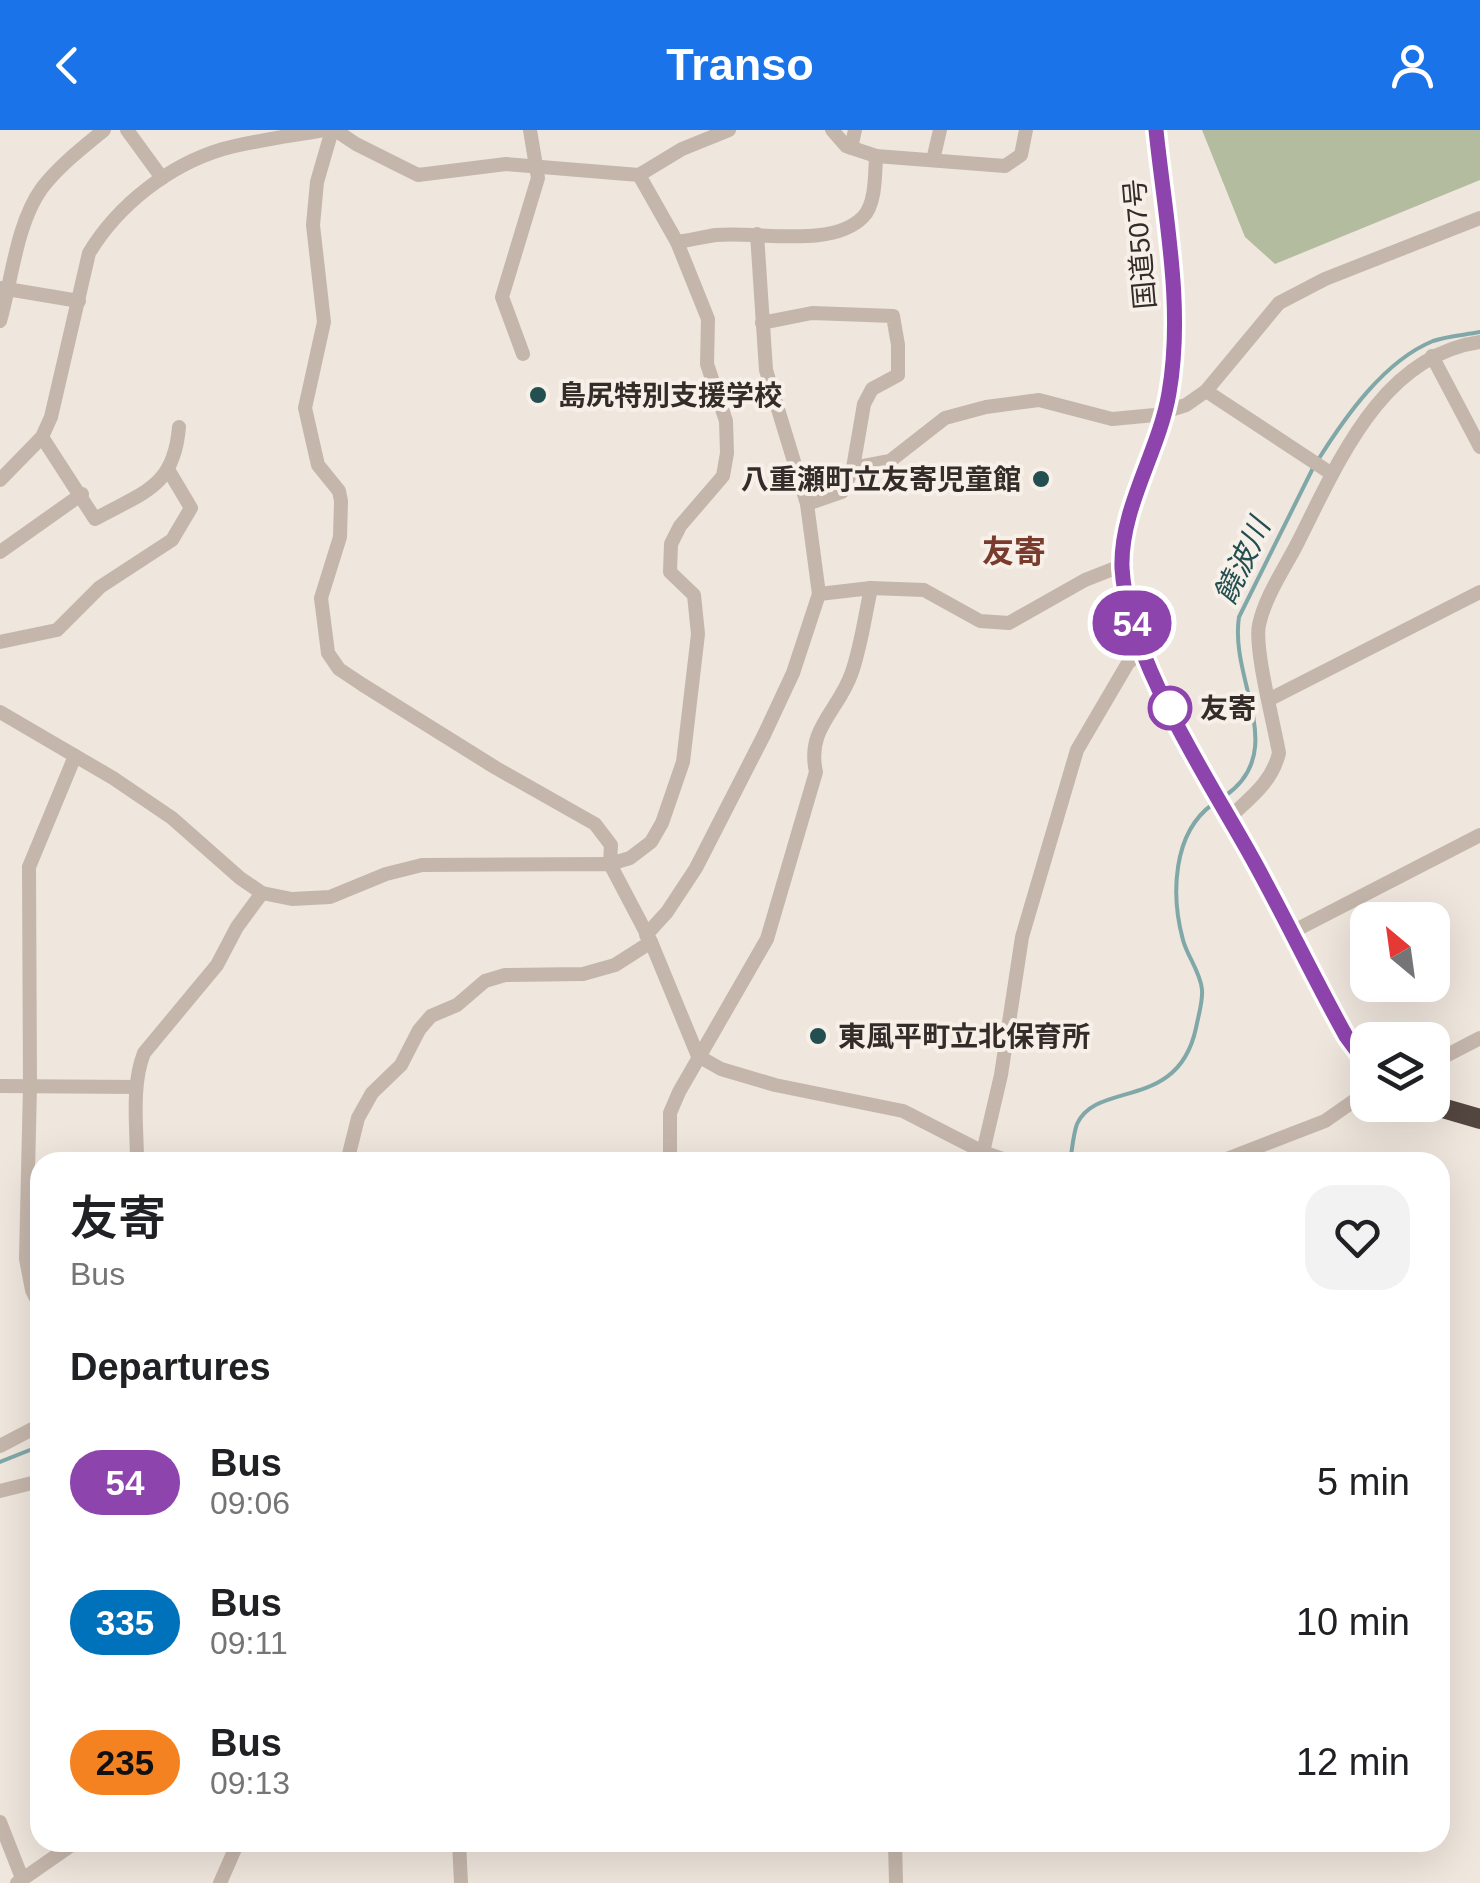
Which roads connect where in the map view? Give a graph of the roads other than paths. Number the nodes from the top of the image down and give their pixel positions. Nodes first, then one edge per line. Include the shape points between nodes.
1 (104, 130) edge
2 (127, 130) edge
3 (324, 130) edge
4 (334, 130) edge
5 (530, 130) edge
6 (729, 130) edge
7 (832, 130) edge
8 (855, 130) edge
9 (940, 130) edge
10 (1026, 130) edge
11 (1156, 130) edge
12 (850, 148) junction
13 (876, 156) junction
14 (933, 160) junction
15 (537, 166) junction
16 (639, 175) junction
17 (162, 178) junction
18 (1480, 218) edge
19 (757, 234) junction
20 (677, 242) junction
21 (5, 288) edge
22 (79, 301) junction
23 (0, 321) edge
24 (762, 323) junction
25 (1480, 342) edge
26 (522, 354) dead end
27 (1432, 356) junction
28 (1206, 391) junction
29 (1166, 412) junction
30 (179, 426) dead end
31 (42, 437) junction
32 (1480, 447) edge
33 (853, 468) junction
34 (169, 472) junction
35 (1329, 472) junction
36 (0, 480) edge
37 (82, 494) junction
38 (806, 504) junction
39 (0, 552) edge
40 (1122, 570) junction
41 (871, 588) junction
42 (1480, 592) edge
43 (820, 594) junction
44 (0, 642) edge
45 (1142, 650) junction
46 (1270, 699) junction
47 (0, 712) edge
48 (75, 756) junction
49 (1228, 814) junction
50 (1480, 835) edge
51 (610, 864) junction
52 (262, 893) junction
53 (1290, 932) junction
54 (648, 939) junction
55 (1480, 1038) edge
56 (1350, 1041) edge
57 (1450, 1054) edge
58 (698, 1056) junction
59 (0, 1086) edge
60 (30, 1086) junction
61 (136, 1087) junction
62 (1350, 1103) edge
63 (1450, 1111) edge
64 (1480, 1120) edge
65 (137, 1152) edge
66 (350, 1152) edge
67 (670, 1152) edge
68 (983, 1152) joint
69 (1245, 1152) edge
70 (30, 1280) edge
71 (30, 1430) edge
72 (0, 1446) edge
73 (30, 1484) edge
74 (0, 1491) edge
75 (0, 1822) edge
76 (61, 1852) edge
77 (234, 1852) edge
78 (459, 1852) edge
79 (896, 1852) edge
80 (19, 1880) edge
81 (220, 1883) edge
82 (461, 1883) edge
83 (896, 1883) edge

1 - 21 street via 40,191
2 - 17 street
3 - 17 street via 223,149
4 - 15 street via 418,175
4 - 51 street via 316,182 313,225 324,322 305,408 318,465 341,501 340,537 320,598 328,653 339,668 595,824 611,845
5 - 15 street
6 - 16 street
7 - 12 street
8 - 12 street
9 - 14 street
10 - 14 street via 1021,154 1006,166
11 - 29 highway, 国道507号 via 1174,315
12 - 13 street
13 - 14 street
13 - 19 street via 866,216 843,231 816,236
15 - 16 street
15 - 26 street via 502,297
16 - 20 street
17 - 22 street via 102,231 89,252
18 - 28 street via 1279,303
19 - 20 street
19 - 24 street
20 - 51 street via 708,318 707,364 726,422 727,453 722,476 671,544 670,572 694,595 698,634 684,762 650,842
21 - 22 street
21 - 23 street
22 - 31 street
24 - 33 street via 812,313 893,316 898,375 872,389 864,404
24 - 38 street via 766,370
25 - 27 street
27 - 32 street
27 - 35 street via 1376,405
28 - 29 street
28 - 35 street
29 - 33 street via 1112,419 1039,400 986,407 944,418 890,460
29 - 40 highway, 国道507号 via 1129,522
30 - 34 street
31 - 36 street
31 - 37 street
33 - 38 street via 842,492
34 - 37 street via 95,520
34 - 44 street via 190,508 172,540 100,588 57,630
35 - 46 street via 1258,627
37 - 39 street
38 - 43 street
40 - 41 street via 1084,580 1009,623 980,621 924,590
40 - 45 highway, 国道507号
41 - 43 street
41 - 58 street via 852,672 814,741 816,772 768,940
42 - 46 street
43 - 54 street via 764,735 696,868
45 - 49 highway, 国道507号
45 - 68 street via 1128,662 1076,750 1022,937
46 - 49 street via 1275,769
47 - 48 street
48 - 52 street via 172,818
48 - 60 street via 29,868
49 - 53 highway, 国道507号
50 - 53 street
51 - 52 street via 422,865 330,897 292,900
51 - 54 street
52 - 61 street via 218,964 144,1052
53 - 56 highway, 国道507号
54 - 58 street
54 - 66 street via 615,966 583,974 505,974 431,1016 401,1065 372,1093
55 - 57 street
58 - 67 street via 670,1113
58 - 68 street via 775,1085 903,1112
59 - 60 street
60 - 61 street
60 - 70 street
61 - 65 street
62 - 69 street via 1324,1121
63 - 64 highway
71 - 72 street
73 - 74 street
75 - 80 street
76 - 80 street
77 - 81 street
78 - 82 street
79 - 83 street

